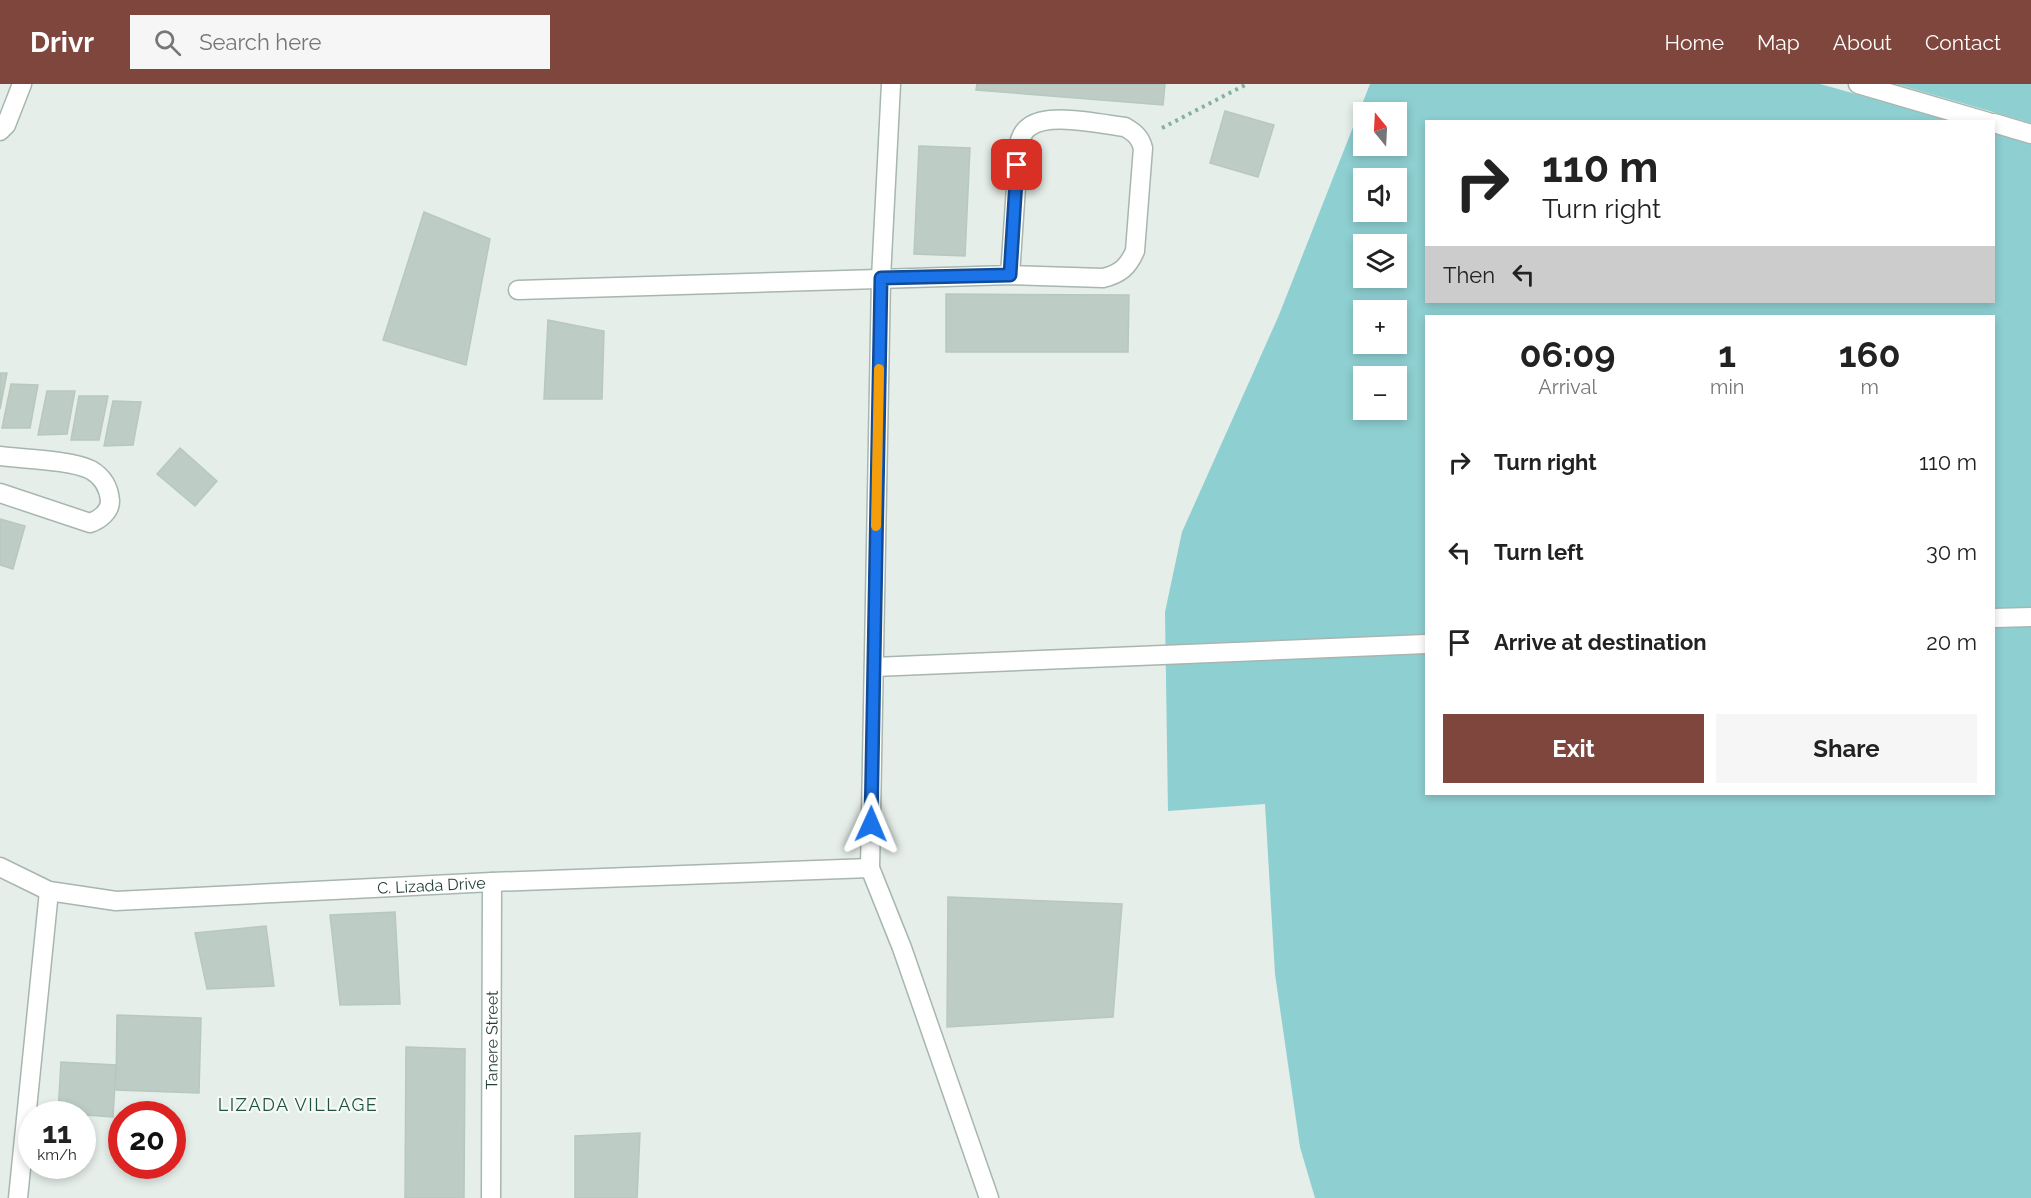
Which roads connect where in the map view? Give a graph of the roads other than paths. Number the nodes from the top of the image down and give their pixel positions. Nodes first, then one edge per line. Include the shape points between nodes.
1 (22, 84) edge
2 (891, 84) edge
3 (1858, 84) edge
4 (1981, 120) edge
5 (1995, 123) edge
6 (0, 131) edge
7 (2031, 134) edge
8 (1010, 275) junction
9 (881, 278) junction
10 (518, 290) dead end
11 (0, 456) edge
12 (0, 493) edge
13 (2031, 617) edge
14 (1995, 618) edge
15 (1425, 644) edge
16 (874, 667) junction
17 (0, 867) edge
18 (870, 868) junction
19 (492, 882) junction
20 (49, 891) junction
21 (18, 1198) edge
22 (491, 1198) edge
23 (989, 1198) edge

1 - 6 street
2 - 9 street
3 - 4 street
5 - 7 street
8 - 8 street via 1103,278 1123,270 1135,251 1143,156 1140,139 1125,127 1051,120 1030,127 1023,134 1019,143
8 - 9 street
9 - 10 street
9 - 16 street
11 - 12 street via 91,470 106,484 110,504 106,512 90,523
13 - 14 street
15 - 16 street
16 - 18 street
17 - 20 street, C. Lizada Drive
18 - 19 street, C. Lizada Drive
18 - 23 street
19 - 20 street, C. Lizada Drive via 116,901
19 - 22 street, Tanere Street
20 - 21 street

